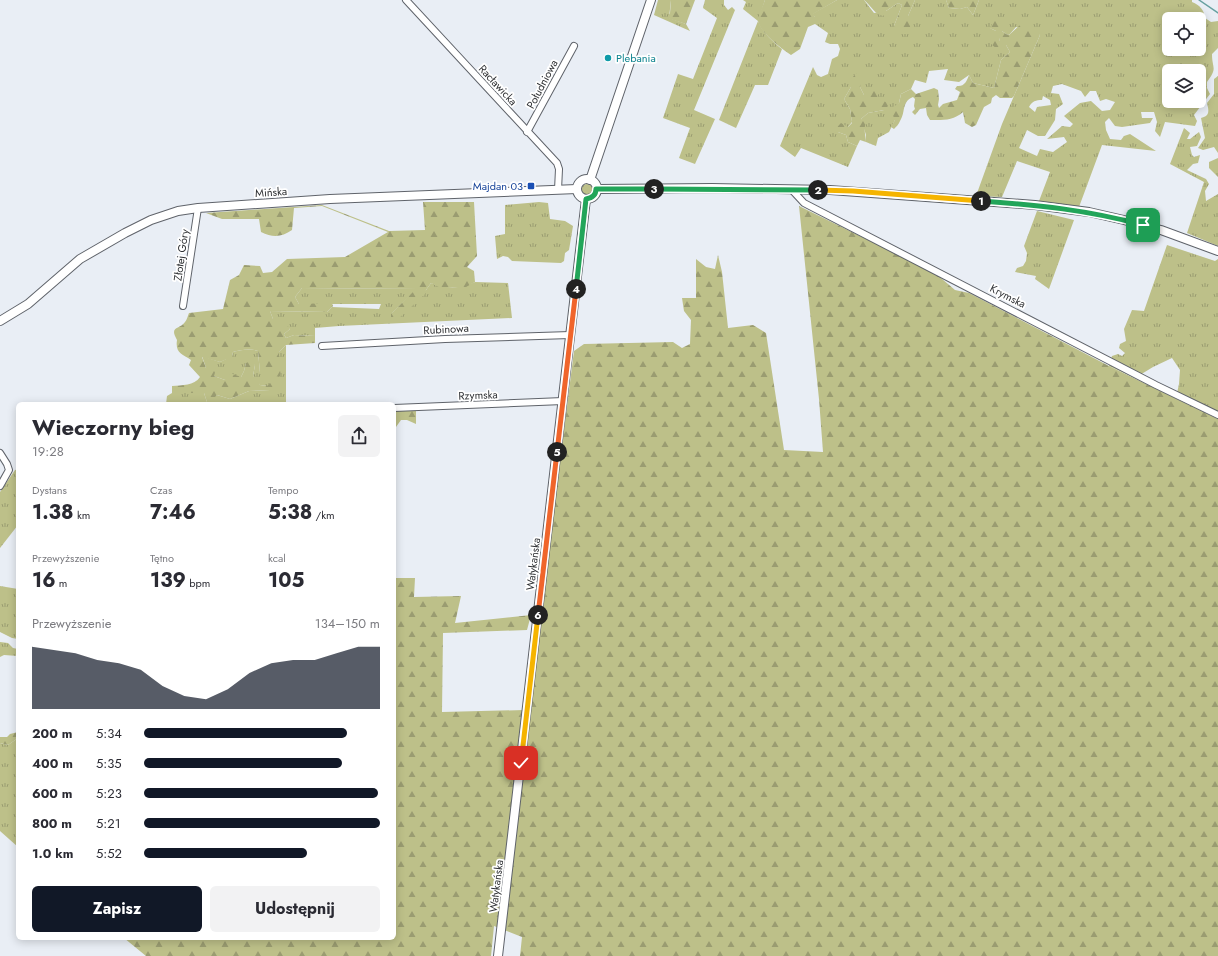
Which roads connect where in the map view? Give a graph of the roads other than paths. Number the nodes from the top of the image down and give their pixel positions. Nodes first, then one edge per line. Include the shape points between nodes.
1 (406, 0) edge
2 (651, 0) edge
3 (574, 46) dead end
4 (527, 132) junction
5 (590, 180) junction
6 (577, 189) junction
7 (596, 189) junction
8 (558, 190) junction
9 (792, 190) junction
10 (586, 199) junction
11 (198, 208) junction
12 (1218, 251) edge
13 (183, 306) dead end
14 (0, 320) edge
15 (570, 335) junction
16 (322, 346) dead end
17 (563, 402) junction
18 (396, 408) edge
19 (1218, 415) edge
20 (0, 453) edge
21 (0, 486) edge
22 (498, 956) edge

1 - 4 street, Racławicka
2 - 5 street
3 - 4 street, Południowa
4 - 8 street, Racławicka via 557,163
5 - 6 street via 579,182
5 - 7 street via 595,183
6 - 8 street, Mińska
6 - 10 street via 580,196
7 - 9 street
7 - 10 street via 594,195
8 - 11 street, Mińska via 330,199
9 - 12 street via 853,191 1035,205 1089,212 1143,225
9 - 19 street, Krymska via 804,203
10 - 15 street, Watykańska
11 - 13 street, Złotej Góry
11 - 14 street, Mińska via 178,211 151,220 80,259 28,304
15 - 16 street, Rubinowa
15 - 17 street, Watykańska
17 - 18 street, Rzymska
17 - 22 street, Watykańska
20 - 21 street via 9,470

